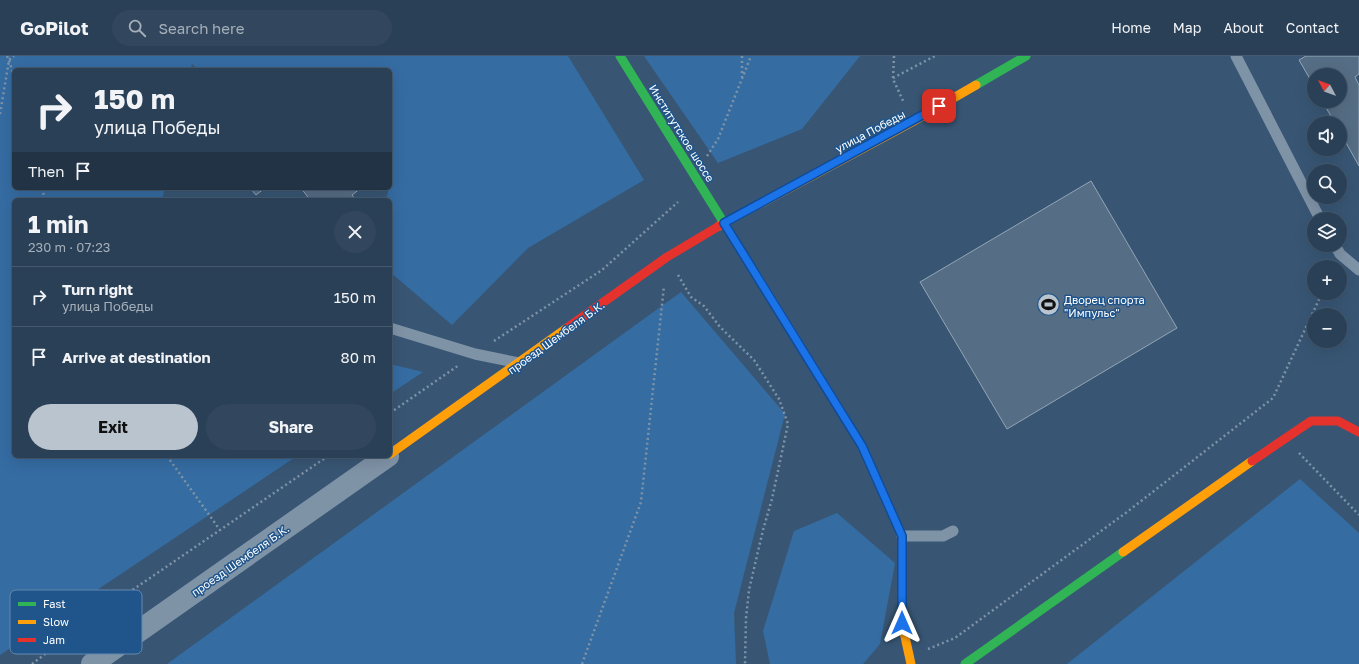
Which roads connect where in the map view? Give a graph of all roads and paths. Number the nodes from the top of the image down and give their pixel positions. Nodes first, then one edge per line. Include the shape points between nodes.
1 (7, 56) edge
2 (14, 56) edge
3 (620, 56) edge
4 (742, 56) edge
5 (751, 56) edge
6 (894, 56) edge
7 (935, 56) edge
8 (1026, 56) edge
9 (1236, 56) edge
10 (9, 60) junction
11 (12, 71) edge
12 (893, 78) junction
13 (742, 79) junction
14 (0, 114) edge
15 (912, 122) junction
16 (718, 139) dead end
17 (678, 202) dead end
18 (1316, 212) edge
19 (724, 223) junction
20 (1339, 252) edge
21 (667, 257) junction
22 (1359, 270) edge
23 (1319, 300) edge
24 (392, 329) edge
25 (475, 354) junction
26 (520, 363) junction
27 (392, 412) edge
28 (1359, 432) edge
29 (1284, 438) junction
30 (392, 453) edge
31 (168, 458) edge
32 (325, 458) edge
33 (385, 458) edge
34 (1359, 515) edge
35 (220, 530) junction
36 (953, 531) dead end
37 (902, 536) junction
38 (132, 590) edge
39 (142, 629) edge
40 (45, 654) edge
41 (106, 654) edge
42 (910, 660) edge
43 (32, 664) edge
44 (92, 664) edge
45 (582, 664) edge
46 (745, 664) edge
47 (965, 664) edge

1 - 10 path
2 - 10 path
3 - 19 street, Институтское шоссе
4 - 13 path
5 - 13 path
6 - 12 path
7 - 12 path
8 - 15 street, улица Победы
9 - 18 lane
10 - 11 path
10 - 14 path
12 - 15 path
13 - 16 path
15 - 19 street, улица Победы
17 - 25 path via 602,270
19 - 21 street, проезд Шембеля Б.К.
19 - 37 street, Институтское шоссе via 862,446
20 - 22 lane
21 - 26 street, проезд Шембеля Б.К.
21 - 45 path via 641,502
21 - 46 path via 691,297 704,306 720,327 754,360 779,399 788,424 749,590
23 - 42 path via 1273,398 1127,512 955,638
24 - 25 lane
25 - 26 lane
25 - 27 path
26 - 30 street, проезд Шембеля Б.К.
28 - 29 street via 1338,421 1311,421
29 - 34 path
29 - 47 street
31 - 35 path
32 - 35 path
33 - 39 street, проезд Шембеля Б.К.
35 - 38 path
36 - 37 lane via 944,536
37 - 42 street via 902,623
40 - 43 path
41 - 44 street, проезд Шембеля Б.К.

